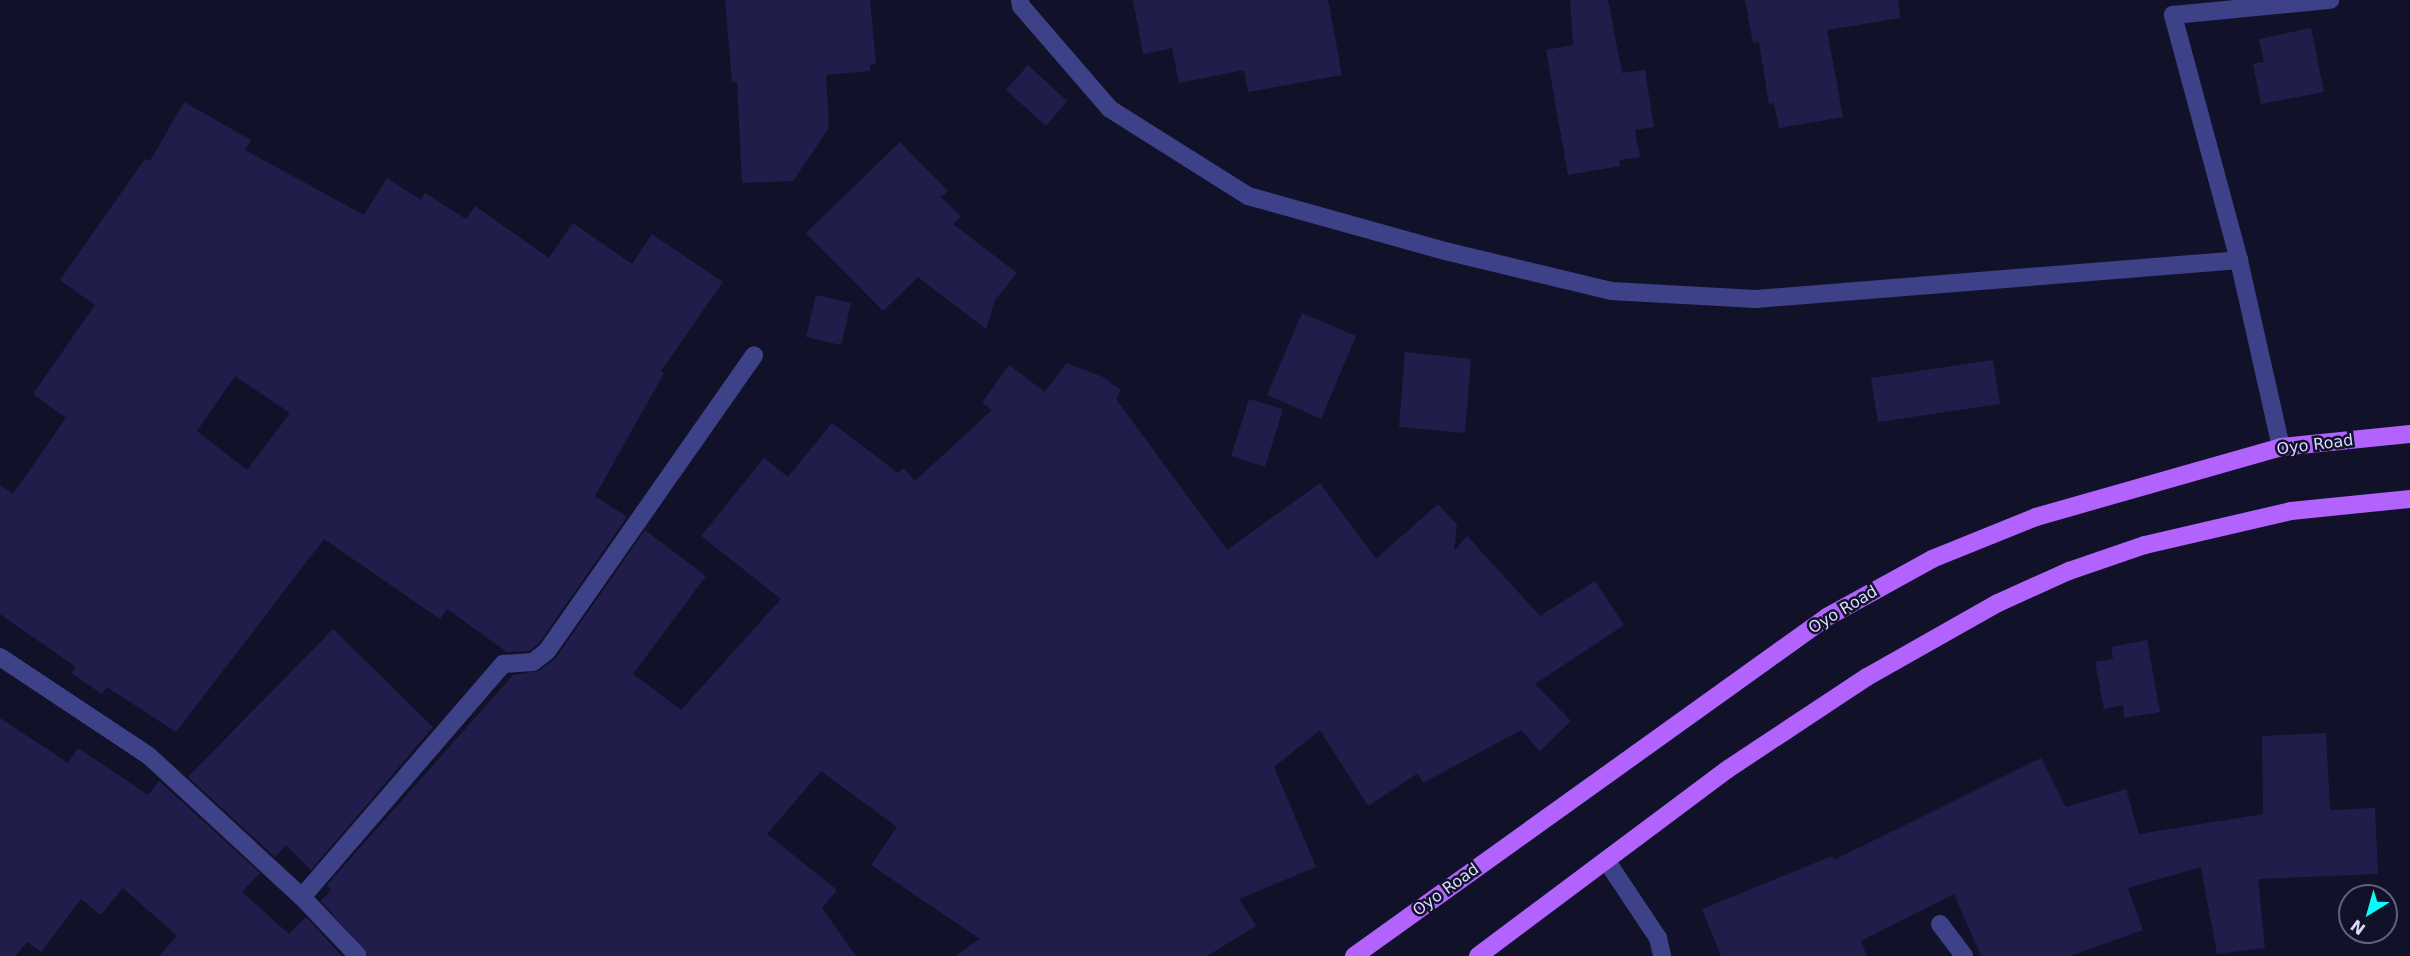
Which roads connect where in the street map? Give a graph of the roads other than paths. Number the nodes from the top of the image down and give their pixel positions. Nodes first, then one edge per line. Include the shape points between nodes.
1 (1020, 0) edge
2 (2330, 0) edge
3 (2171, 7) edge
4 (2239, 260) junction
5 (754, 355) dead end
6 (2410, 434) edge
7 (2281, 447) junction
8 (2410, 499) edge
9 (0, 657) edge
10 (1606, 860) junction
11 (302, 897) junction
12 (1940, 924) dead end
13 (358, 956) edge
14 (1354, 956) edge
15 (1478, 956) edge
16 (1662, 956) edge
17 (1964, 956) edge

1 - 4 street via 1021,6 1110,109 1248,196 1445,251 1611,291 1756,299
2 - 3 street
3 - 4 street
4 - 7 street
5 - 11 street via 547,651 533,662 503,664
6 - 7 main road, Oyo Road
7 - 14 main road, Oyo Road via 2036,517 1932,559 1827,617
8 - 10 main road via 2291,511 2145,545 2069,571 1998,603 1867,677 1728,769
9 - 11 street via 149,756
10 - 15 main road
10 - 16 street via 1658,938
11 - 13 street
12 - 17 street

